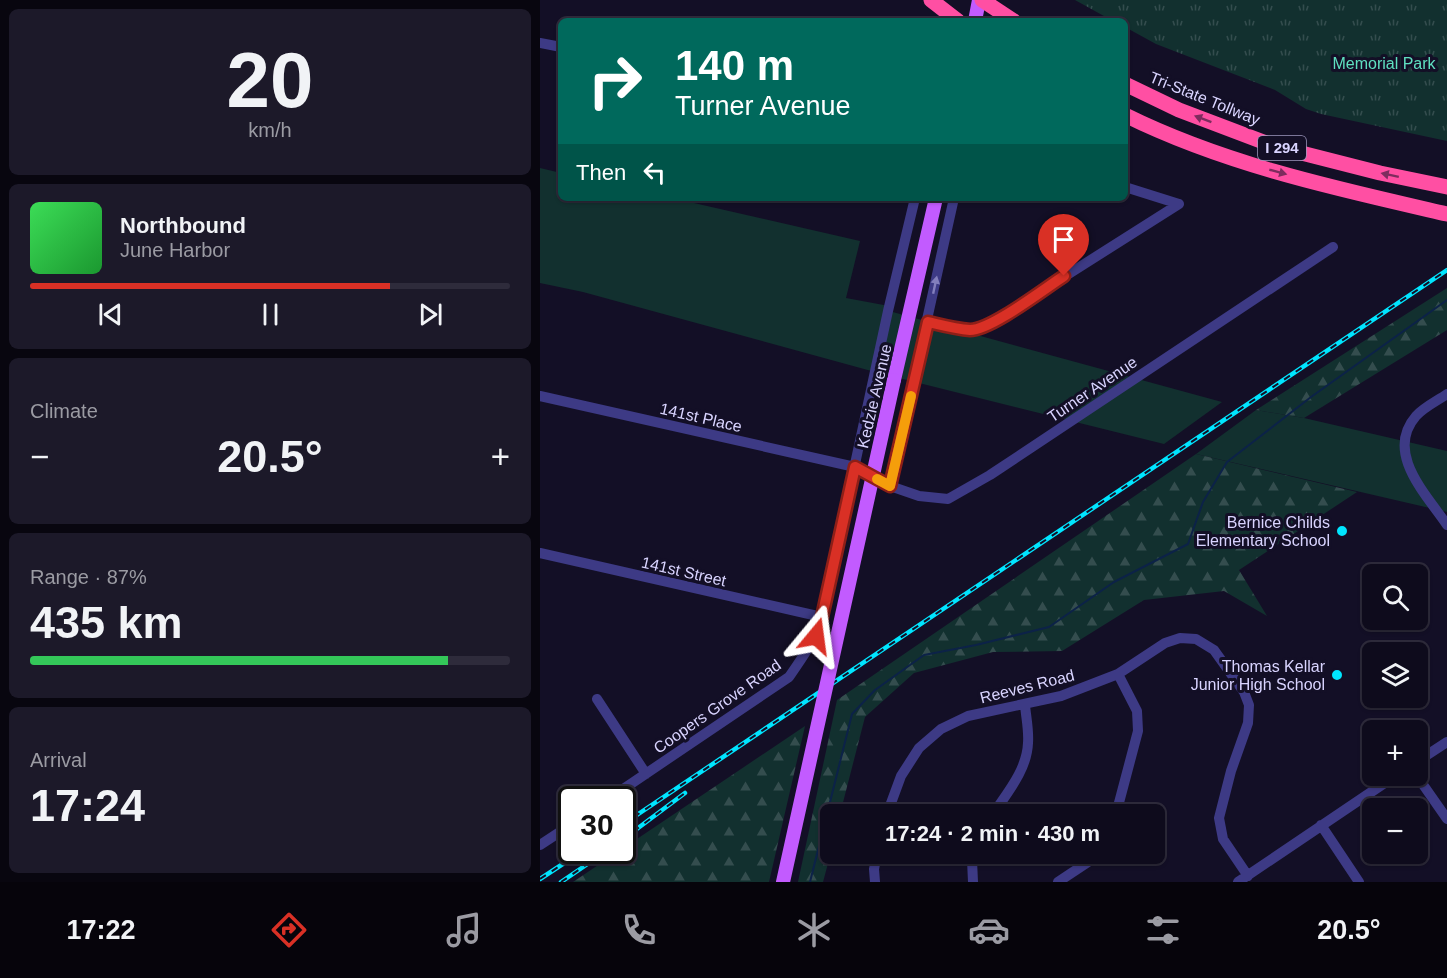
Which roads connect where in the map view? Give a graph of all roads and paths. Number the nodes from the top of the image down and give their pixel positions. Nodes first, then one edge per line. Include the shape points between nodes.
1 (923, 0) edge
2 (931, 0) edge
3 (981, 0) edge
4 (1008, 17) edge
5 (954, 18) edge
6 (976, 18) edge
7 (540, 43) edge
8 (558, 46) edge
9 (1128, 85) edge
10 (1128, 116) edge
11 (1447, 187) edge
12 (1128, 188) edge
13 (914, 201) edge
14 (935, 201) edge
15 (953, 201) edge
16 (1447, 214) edge
17 (1333, 247) dead end
18 (928, 322) junction
19 (1447, 394) edge
20 (540, 396) edge
21 (855, 467) junction
22 (890, 486) junction
23 (1447, 525) edge
24 (540, 553) edge
25 (822, 617) junction
26 (1118, 674) junction
27 (597, 699) dead end
28 (1025, 705) junction
29 (1447, 742) edge
30 (1428, 754) edge
31 (646, 774) junction
32 (628, 786) edge
33 (1380, 786) edge
34 (1424, 786) edge
35 (891, 804) edge
36 (1000, 804) edge
37 (1119, 804) edge
38 (1447, 819) edge
39 (1321, 825) junction
40 (558, 833) edge
41 (540, 845) edge
42 (875, 864) edge
43 (972, 864) edge
44 (1085, 864) edge
45 (1243, 879) edge
46 (783, 882) edge
47 (875, 882) edge
48 (973, 882) edge
49 (1058, 882) edge
50 (1359, 882) edge

1 - 5 highway
2 - 5 highway
3 - 4 highway
3 - 6 main road
7 - 8 street
11 -> 9 highway, Tri-State Tollway / I 294 via 1274,146 1179,110
10 -> 16 highway, I 294 via 1249,165
12 - 18 street via 1179,204 995,323 971,330
13 - 21 street, Coopers Grove Road
14 - 46 main road, Kedzie Avenue, bridge
18 -> 15 street
17 - 22 street, Turner Avenue via 948,499 919,496
18 - 22 street
19 - 23 street via 1415,417 1405,453 1410,471
20 - 21 street, 141st Place
21 - 22 street, Turner Avenue
21 - 25 street, Coopers Grove Road
24 - 25 street, 141st Street
25 - 31 street, Coopers Grove Road via 816,636 789,676
26 - 28 street, Reeves Road
26 - 37 street via 1137,711 1138,731
26 - 45 street, Reeves Road via 1165,643 1196,639 1214,650 1244,692 1249,705 1248,723 1219,818 1223,839
27 - 31 street
28 - 35 street, Reeves Road via 968,716 941,729 919,748 901,776
28 - 36 street via 1025,762
29 - 30 street
31 - 32 street, Coopers Grove Road
33 - 39 street
34 - 38 street
39 - 45 street
39 - 50 street
40 - 41 street
42 - 47 street
43 - 48 street
44 - 49 street

